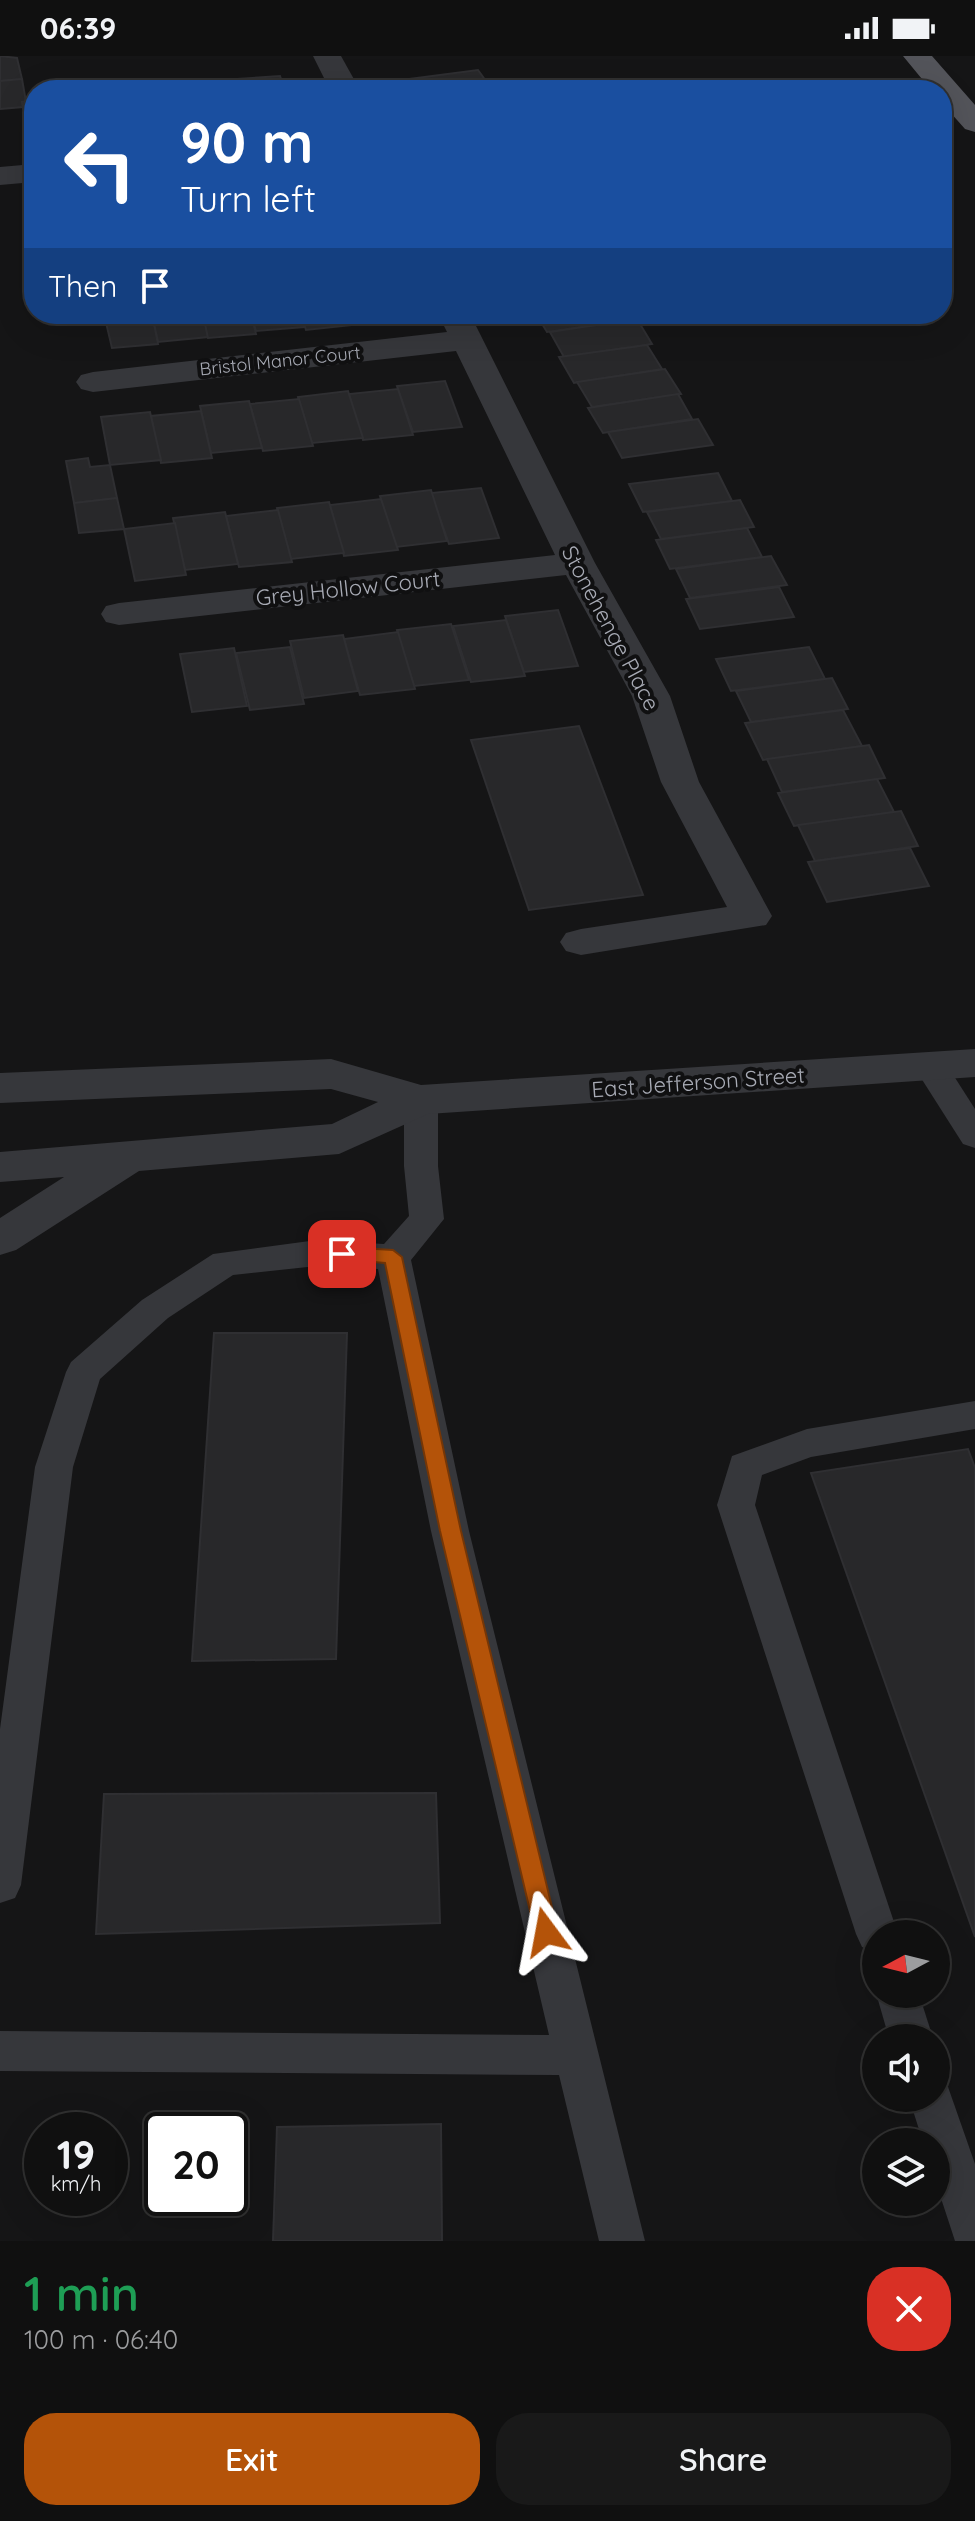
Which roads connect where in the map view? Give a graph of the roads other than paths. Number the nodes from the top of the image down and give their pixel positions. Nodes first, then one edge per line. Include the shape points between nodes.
1 (327, 56) edge
2 (917, 56) edge
3 (340, 80) edge
4 (938, 80) edge
5 (952, 96) edge
6 (975, 123) edge
7 (24, 174) edge
8 (0, 176) edge
9 (460, 327) edge
10 (93, 382) dead end
11 (577, 563) junction
12 (119, 614) dead end
13 (581, 942) dead end
14 (975, 1063) edge
15 (931, 1067) junction
16 (0, 1088) edge
17 (421, 1100) junction
18 (975, 1136) edge
19 (128, 1158) junction
20 (0, 1167) edge
21 (0, 1239) edge
22 (393, 1257) junction
23 (975, 1415) edge
24 (0, 1885) edge
25 (872, 1920) edge
26 (0, 2051) edge
27 (576, 2055) junction
28 (936, 2112) edge
29 (975, 2234) edge
30 (622, 2241) edge

1 - 3 street
2 - 4 main road
5 - 6 main road
7 - 8 street
9 - 10 street, Bristol Manor Court
9 - 11 street, Stonehenge Place
11 - 12 street, Grey Hollow Court
11 - 13 street, Stonehenge Place via 651,696 680,782 752,916
14 - 15 street, East Jefferson Street
15 - 17 street, East Jefferson Street
15 - 18 lane
16 - 17 street, East Jefferson Street via 331,1074
17 - 19 street, East Jefferson Street via 339,1139
17 - 22 lane via 427,1219
19 - 20 street, East Jefferson Street
19 - 21 street
22 - 24 lane via 317,1253 225,1263 155,1309 84,1372 54,1467
22 - 27 lane via 450,1531
23 - 25 lane via 795,1448 745,1466 736,1505
26 - 27 lane
27 - 30 lane
28 - 29 lane

